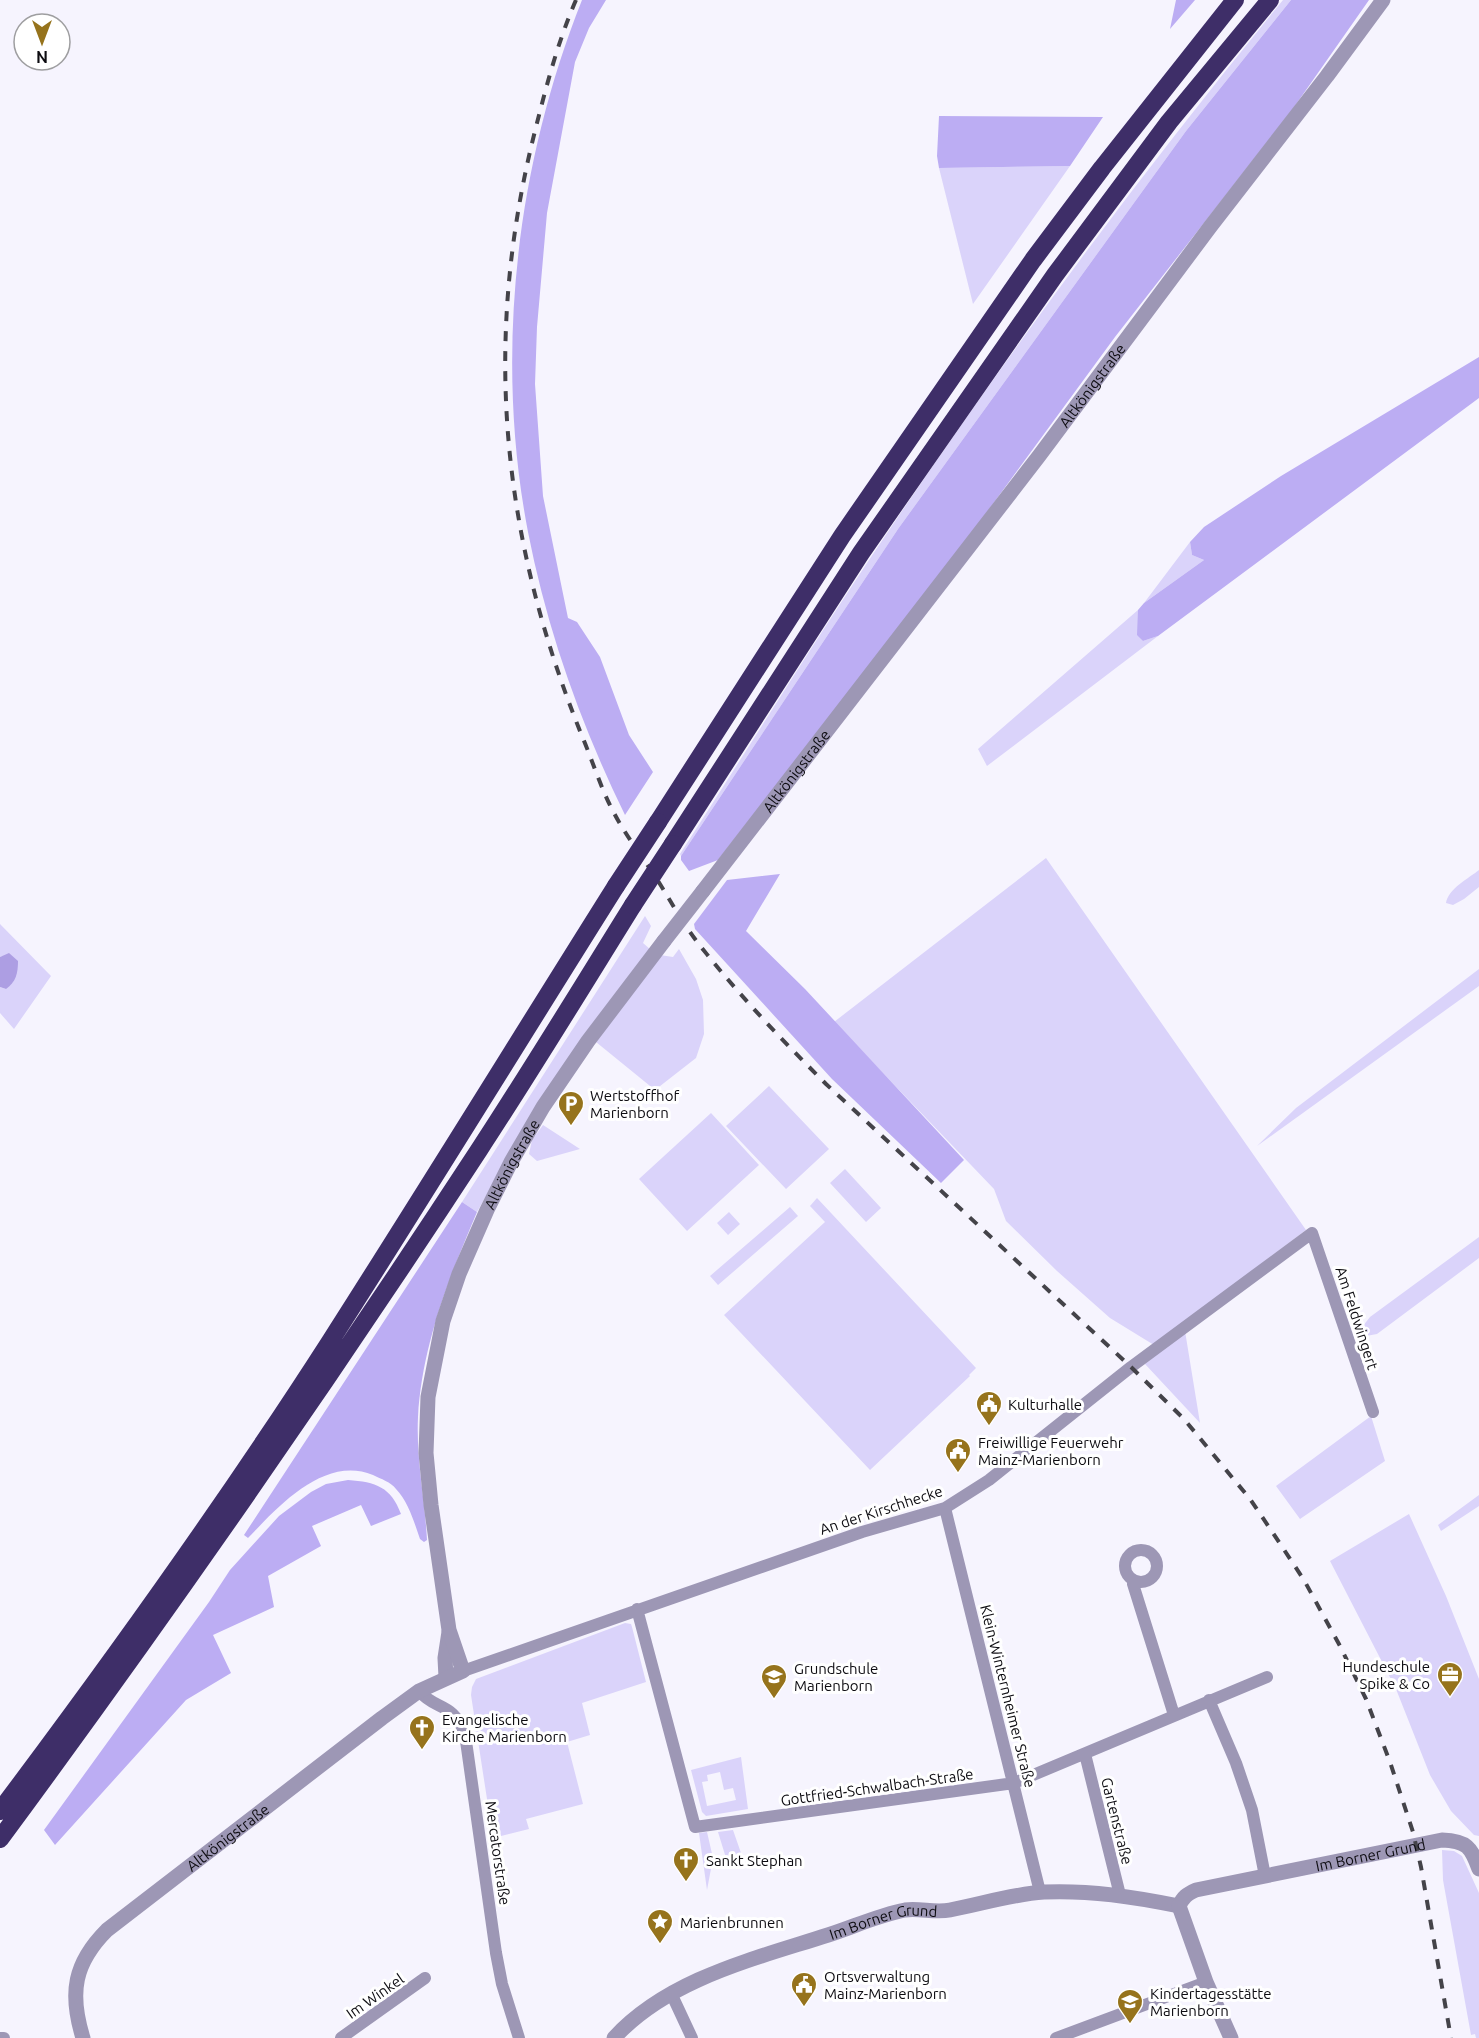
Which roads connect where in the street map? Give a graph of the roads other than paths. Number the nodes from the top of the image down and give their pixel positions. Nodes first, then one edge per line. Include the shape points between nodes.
1 (1235, 0) edge
2 (1270, 0) edge
3 (1383, 0) edge
4 (1312, 1233) joint
5 (1373, 1413) dead end
6 (945, 1508) junction
7 (1135, 1581) dead end
8 (637, 1609) junction
9 (449, 1629) junction
10 (463, 1671) junction
11 (446, 1677) junction
12 (1267, 1677) dead end
13 (419, 1691) junction
14 (1209, 1700) junction
15 (1174, 1715) junction
16 (1085, 1754) junction
17 (1014, 1783) junction
18 (0, 1811) edge
19 (0, 1839) edge
20 (1479, 1869) edge
21 (1264, 1876) junction
22 (1040, 1892) junction
23 (1120, 1895) junction
24 (1179, 1906) junction
25 (425, 1978) dead end
26 (1206, 1982) junction
27 (671, 1993) junction
28 (83, 2038) edge
29 (341, 2038) edge
30 (519, 2038) edge
31 (614, 2038) edge
32 (692, 2038) edge
33 (1056, 2038) edge
34 (1231, 2038) edge

1 - 18 highway, bridge via 1033,260 842,536 330,1341 91,1690
2 - 19 highway, bridge via 1169,122 1055,275 861,553 345,1352 163,1616
3 - 9 street, Altkönigstraße, bridge via 1040,456 588,1041 543,1107 487,1210 459,1274 443,1321 429,1397 426,1453
4 - 5 street, Am Feldwingert
4 - 6 street, An der Kirschhecke via 1131,1367 990,1480
6 - 8 street, An der Kirschhecke via 862,1532
6 - 17 street, Klein-Winternheimer Straße
7 - 15 street
8 - 10 street, An der Kirschhecke
8 - 17 street, Gottfried-Schwalbach-Straße via 695,1827
9 - 10 street, Altkönigstraße
9 - 11 street, Altkönigstraße
10 - 11 street, Altkönigstraße
11 - 13 street, Altkönigstraße
12 - 14 street, Gottfried-Schwalbach-Straße
13 - 28 street, Altkönigstraße via 107,1930 89,1950 77,1978 76,2005
13 - 30 street, Mercatorstraße via 447,1707 465,1734 502,1984
14 - 15 street, Gottfried-Schwalbach-Straße
14 - 21 street via 1252,1810
15 - 16 street, Gottfried-Schwalbach-Straße
16 - 17 street, Gottfried-Schwalbach-Straße
16 - 23 street, Gartenstraße
17 - 22 street, Klein-Winternheimer Straße
20 - 21 street, Im Borner Grund via 1466,1845 1443,1840
21 - 24 street, Im Borner Grund via 1196,1890 1182,1899
22 - 23 street, Im Borner Grund
22 - 27 street, Im Borner Grund via 948,1911 898,1912 730,1968
23 - 24 street, Im Borner Grund
24 - 26 street
25 - 29 street, Im Winkel
26 - 33 street
26 - 34 street
27 - 31 street, Im Borner Grund via 644,2010
27 - 32 street

